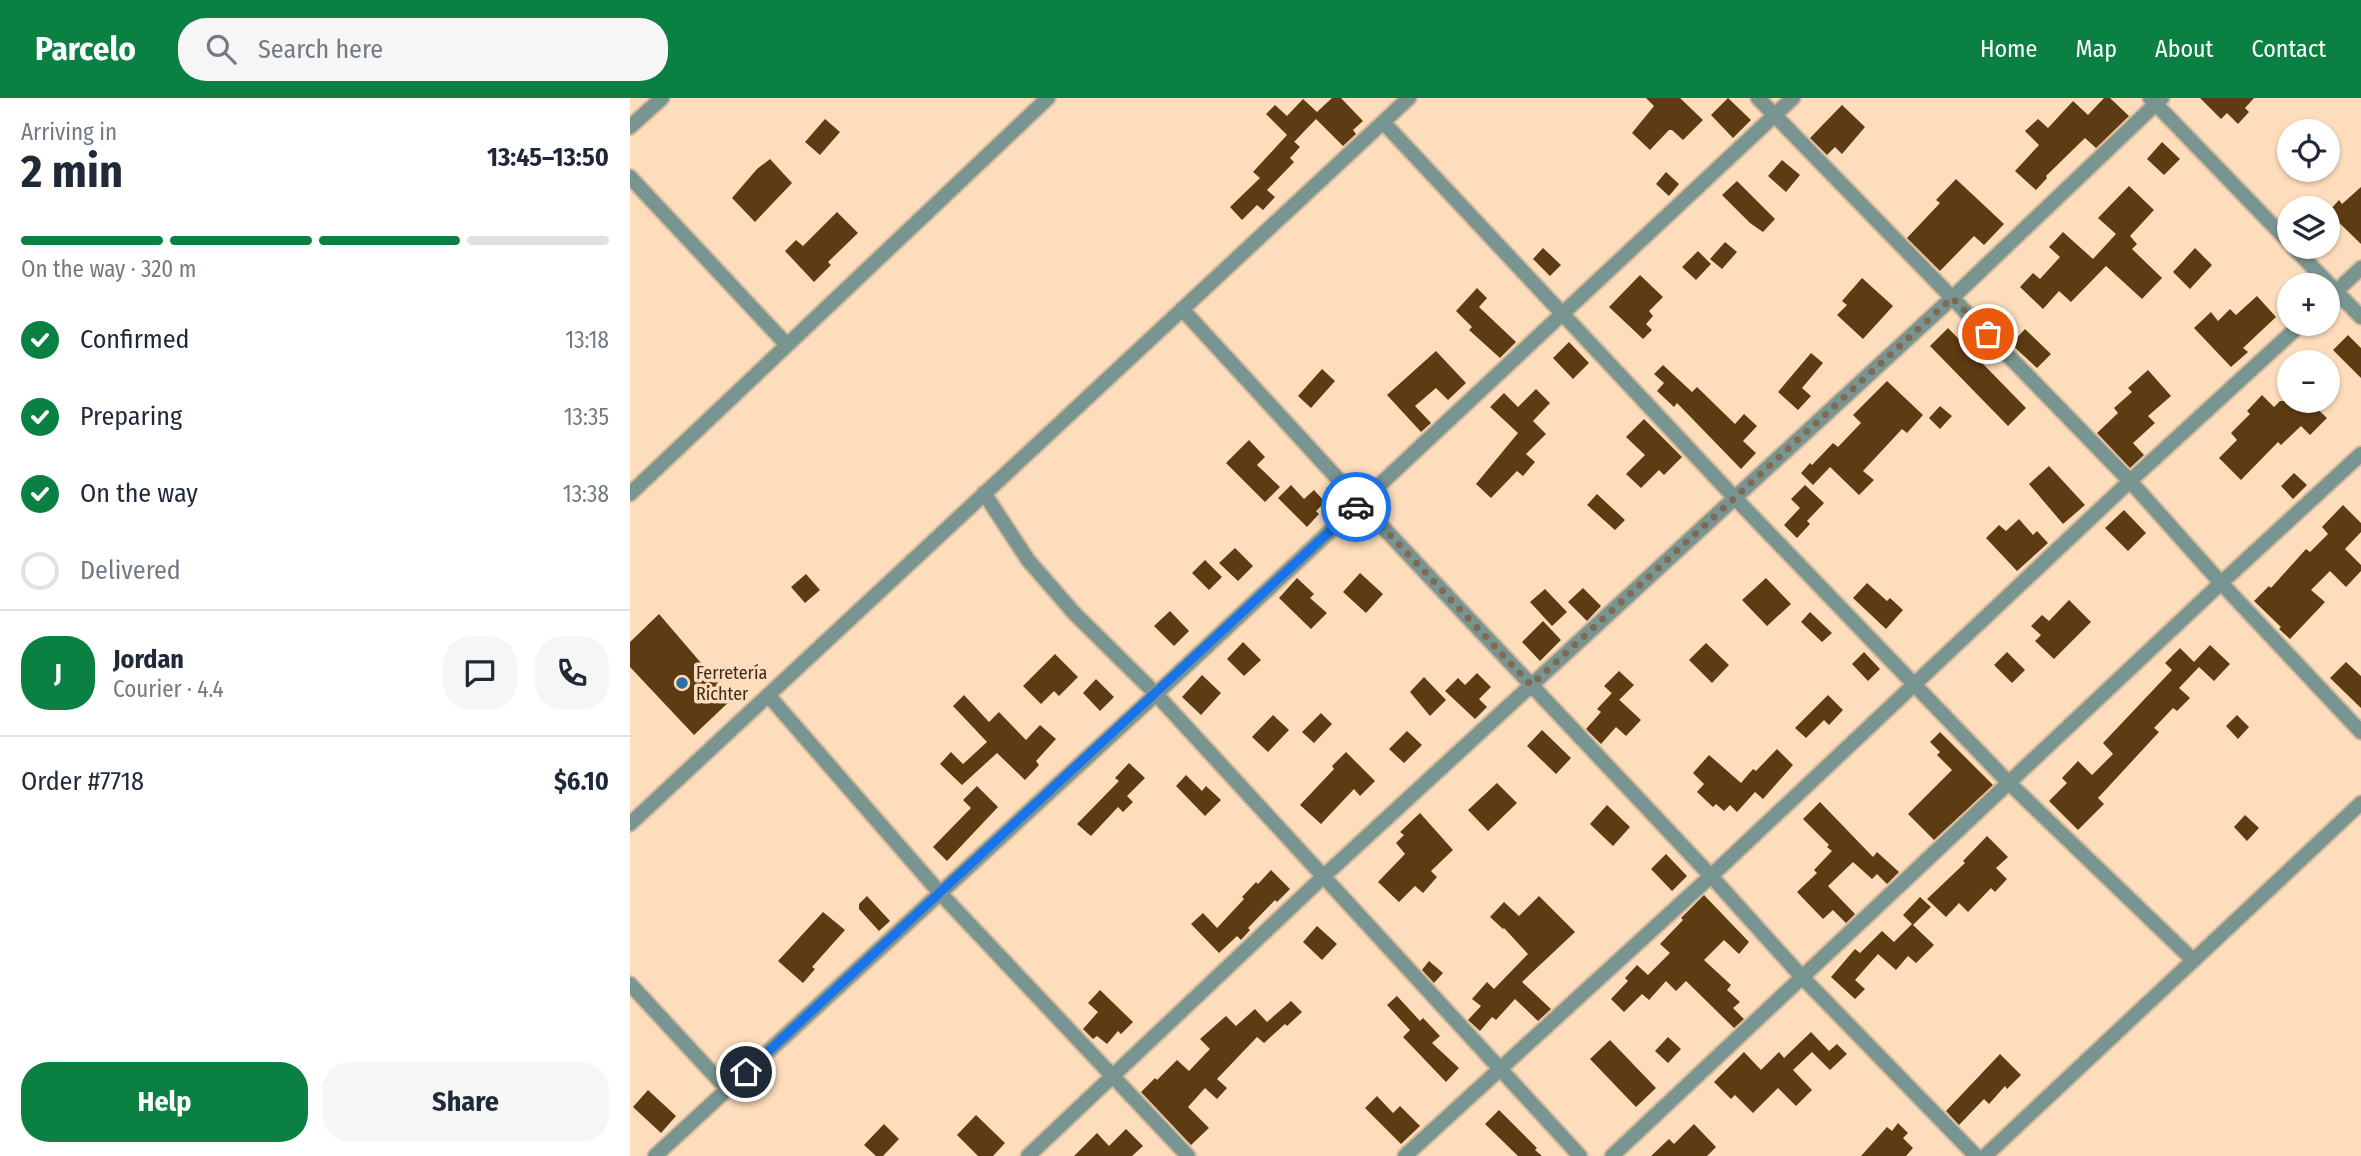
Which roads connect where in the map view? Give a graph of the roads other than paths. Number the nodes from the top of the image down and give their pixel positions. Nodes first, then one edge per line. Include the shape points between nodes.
1 (662, 98) edge
2 (1048, 98) edge
3 (1758, 98) edge
4 (1793, 98) edge
5 (2156, 100) edge
6 (1399, 101) edge
7 (1774, 116) junction
8 (1383, 122) junction
9 (630, 128) edge
10 (630, 177) edge
11 (2277, 229) edge
12 (2303, 259) edge
13 (2361, 268) edge
14 (2314, 273) edge
15 (2340, 288) edge
16 (1952, 298) junction
17 (2340, 301) edge
18 (1182, 309) junction
19 (1563, 314) junction
20 (2361, 317) edge
21 (2288, 336) edge
22 (788, 345) junction
23 (2361, 454) edge
24 (2130, 481) junction
25 (984, 493) junction
26 (630, 494) edge
27 (1734, 497) junction
28 (1360, 503) junction
29 (2221, 583) junction
30 (1915, 684) junction
31 (1531, 685) junction
32 (1156, 694) junction
33 (768, 695) junction
34 (2361, 732) edge
35 (2008, 782) junction
36 (2361, 803) edge
37 (630, 824) edge
38 (1324, 876) junction
39 (1711, 876) junction
40 (940, 893) junction
41 (2193, 960) junction
42 (1802, 977) junction
43 (630, 984) edge
44 (1499, 1068) junction
45 (1112, 1076) junction
46 (727, 1089) junction
47 (655, 1156) edge
48 (1028, 1156) edge
49 (1188, 1156) edge
50 (1405, 1156) edge
51 (1580, 1156) edge
52 (1612, 1156) edge
53 (1976, 1156) edge
54 (1985, 1156) edge

1 - 9 street
2 - 22 street
3 - 7 street
4 - 7 street
5 - 11 street
5 - 16 street
6 - 8 street
7 - 16 street
7 - 19 street
8 - 18 street
8 - 19 street
10 - 22 street
12 - 14 street
13 - 15 street
16 - 24 street
16 - 27 street
17 - 20 street
18 - 25 street
18 - 28 street
19 - 27 street
19 - 28 street
21 - 24 street
22 - 26 street
23 - 29 street
24 - 29 street
24 - 30 street
25 - 32 street via 1028,560
25 - 33 street
27 - 30 street
27 - 31 street
28 - 31 street
28 - 32 street
29 - 34 street
29 - 35 street
30 - 35 street
30 - 39 street
31 - 38 street
31 - 39 street
32 - 38 street
32 - 40 street
33 - 37 street
33 - 40 street
35 - 41 street
35 - 42 street
36 - 41 street
38 - 44 street
38 - 45 street
39 - 42 street
39 - 44 street
40 - 45 street
40 - 46 street
41 - 54 street
42 - 52 street
42 - 53 street
43 - 46 street
44 - 50 street
44 - 51 street
45 - 48 street
45 - 49 street
46 - 47 street

